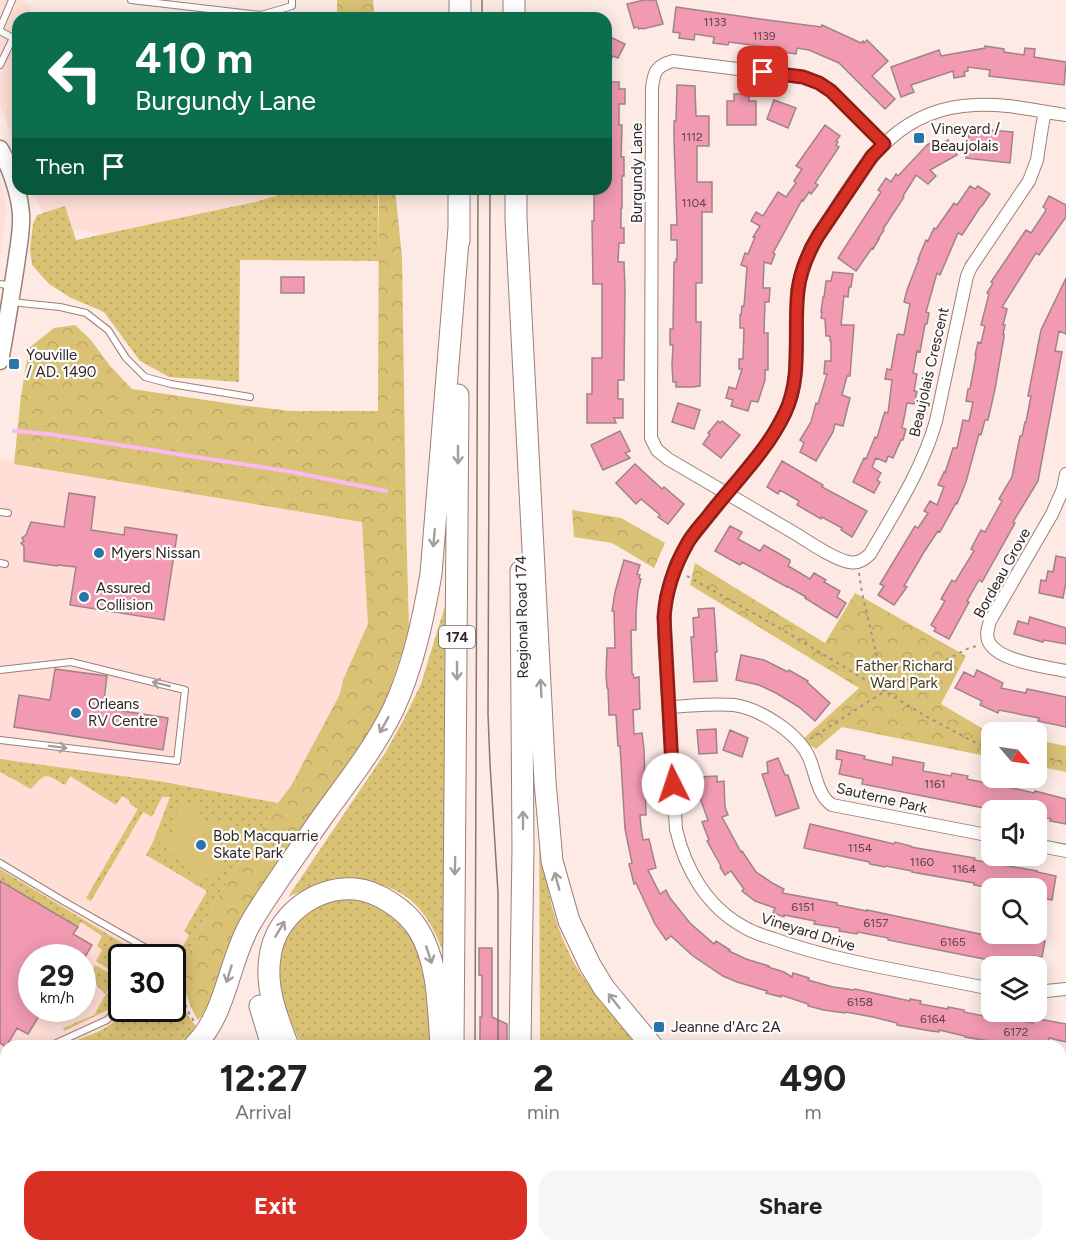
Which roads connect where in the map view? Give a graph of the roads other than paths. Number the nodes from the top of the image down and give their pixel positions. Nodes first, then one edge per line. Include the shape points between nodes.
1 (12, 0) edge
2 (131, 0) edge
3 (292, 0) edge
4 (191, 3) edge
5 (244, 12) edge
6 (271, 12) edge
7 (0, 30) edge
8 (12, 40) edge
9 (0, 65) edge
10 (1046, 112) junction
11 (1066, 115) edge
12 (884, 144) junction
13 (0, 149) edge
14 (12, 176) edge
15 (17, 195) edge
16 (459, 195) edge
17 (515, 195) edge
18 (515, 195) edge
19 (459, 228) junction
20 (8, 290) edge
21 (0, 361) edge
22 (250, 397) dead end
23 (1066, 474) edge
24 (727, 493) junction
25 (0, 512) edge
26 (8, 513) dead end
27 (0, 670) edge
28 (1066, 671) edge
29 (669, 706) junction
30 (0, 740) edge
31 (981, 834) edge
32 (1047, 847) edge
33 (1066, 851) edge
34 (0, 863) edge
35 (287, 868) junction
36 (522, 921) junction
37 (139, 944) edge
38 (981, 987) edge
39 (1066, 989) edge
40 (1047, 991) edge
41 (108, 1018) edge
42 (196, 1035) edge
43 (63, 1040) edge
44 (270, 1040) edge
45 (286, 1040) edge
46 (440, 1040) edge
47 (453, 1040) edge
48 (520, 1040) edge
49 (526, 1040) edge
50 (647, 1040) edge

1 - 7 lane
2 - 4 lane
3 - 6 lane via 292,6
4 - 5 lane
8 - 9 lane
10 - 11 street, Vineyard Drive
10 - 12 street, Vineyard Drive via 993,105 948,108 908,124
10 - 24 street, Beaujolais Crescent via 1029,181 967,276 931,437 916,473 870,554 857,562 842,560
12 - 24 street, Vineyard Drive via 861,171 811,247 798,291 791,398 776,430
12 - 24 street, Burgundy Lane via 831,91 803,77 673,61 662,64 653,75 651,438 662,455
13 - 14 street
15 - 20 street via 20,239
16 - 19 highway, 174
36 -> 17 highway, Regional Road 174
50 -> 18 highway via 590,965 569,921 552,861
19 -> 35 highway via 431,574 416,647 393,710 373,745
19 -> 47 highway, 174
20 - 21 street
20 - 22 lane via 86,313 108,330 126,358 145,377
23 - 28 street, Bordeau Grove via 1052,514 987,632 989,643 999,652
24 - 29 street, Vineyard Drive via 688,542 666,597
25 - 26 lane
30 -> 27 lane via 177,761 185,690 71,662
29 - 31 street, Sauterne Park via 726,705 747,709 784,728 801,744 823,797 832,805
29 - 38 street, Vineyard Drive via 679,842 695,879 721,910 743,927 831,957
32 - 33 street
34 - 37 lane
35 -> 42 highway via 248,927 216,1013 207,1029
35 - 44 highway via 261,928 255,953 256,988
36 - 48 highway, Regional Road 174
36 - 49 highway
39 - 40 street
41 - 43 lane
45 -> 46 highway via 268,976 275,937 284,922 308,900 324,892 355,889 388,900 406,913 418,929 433,968

